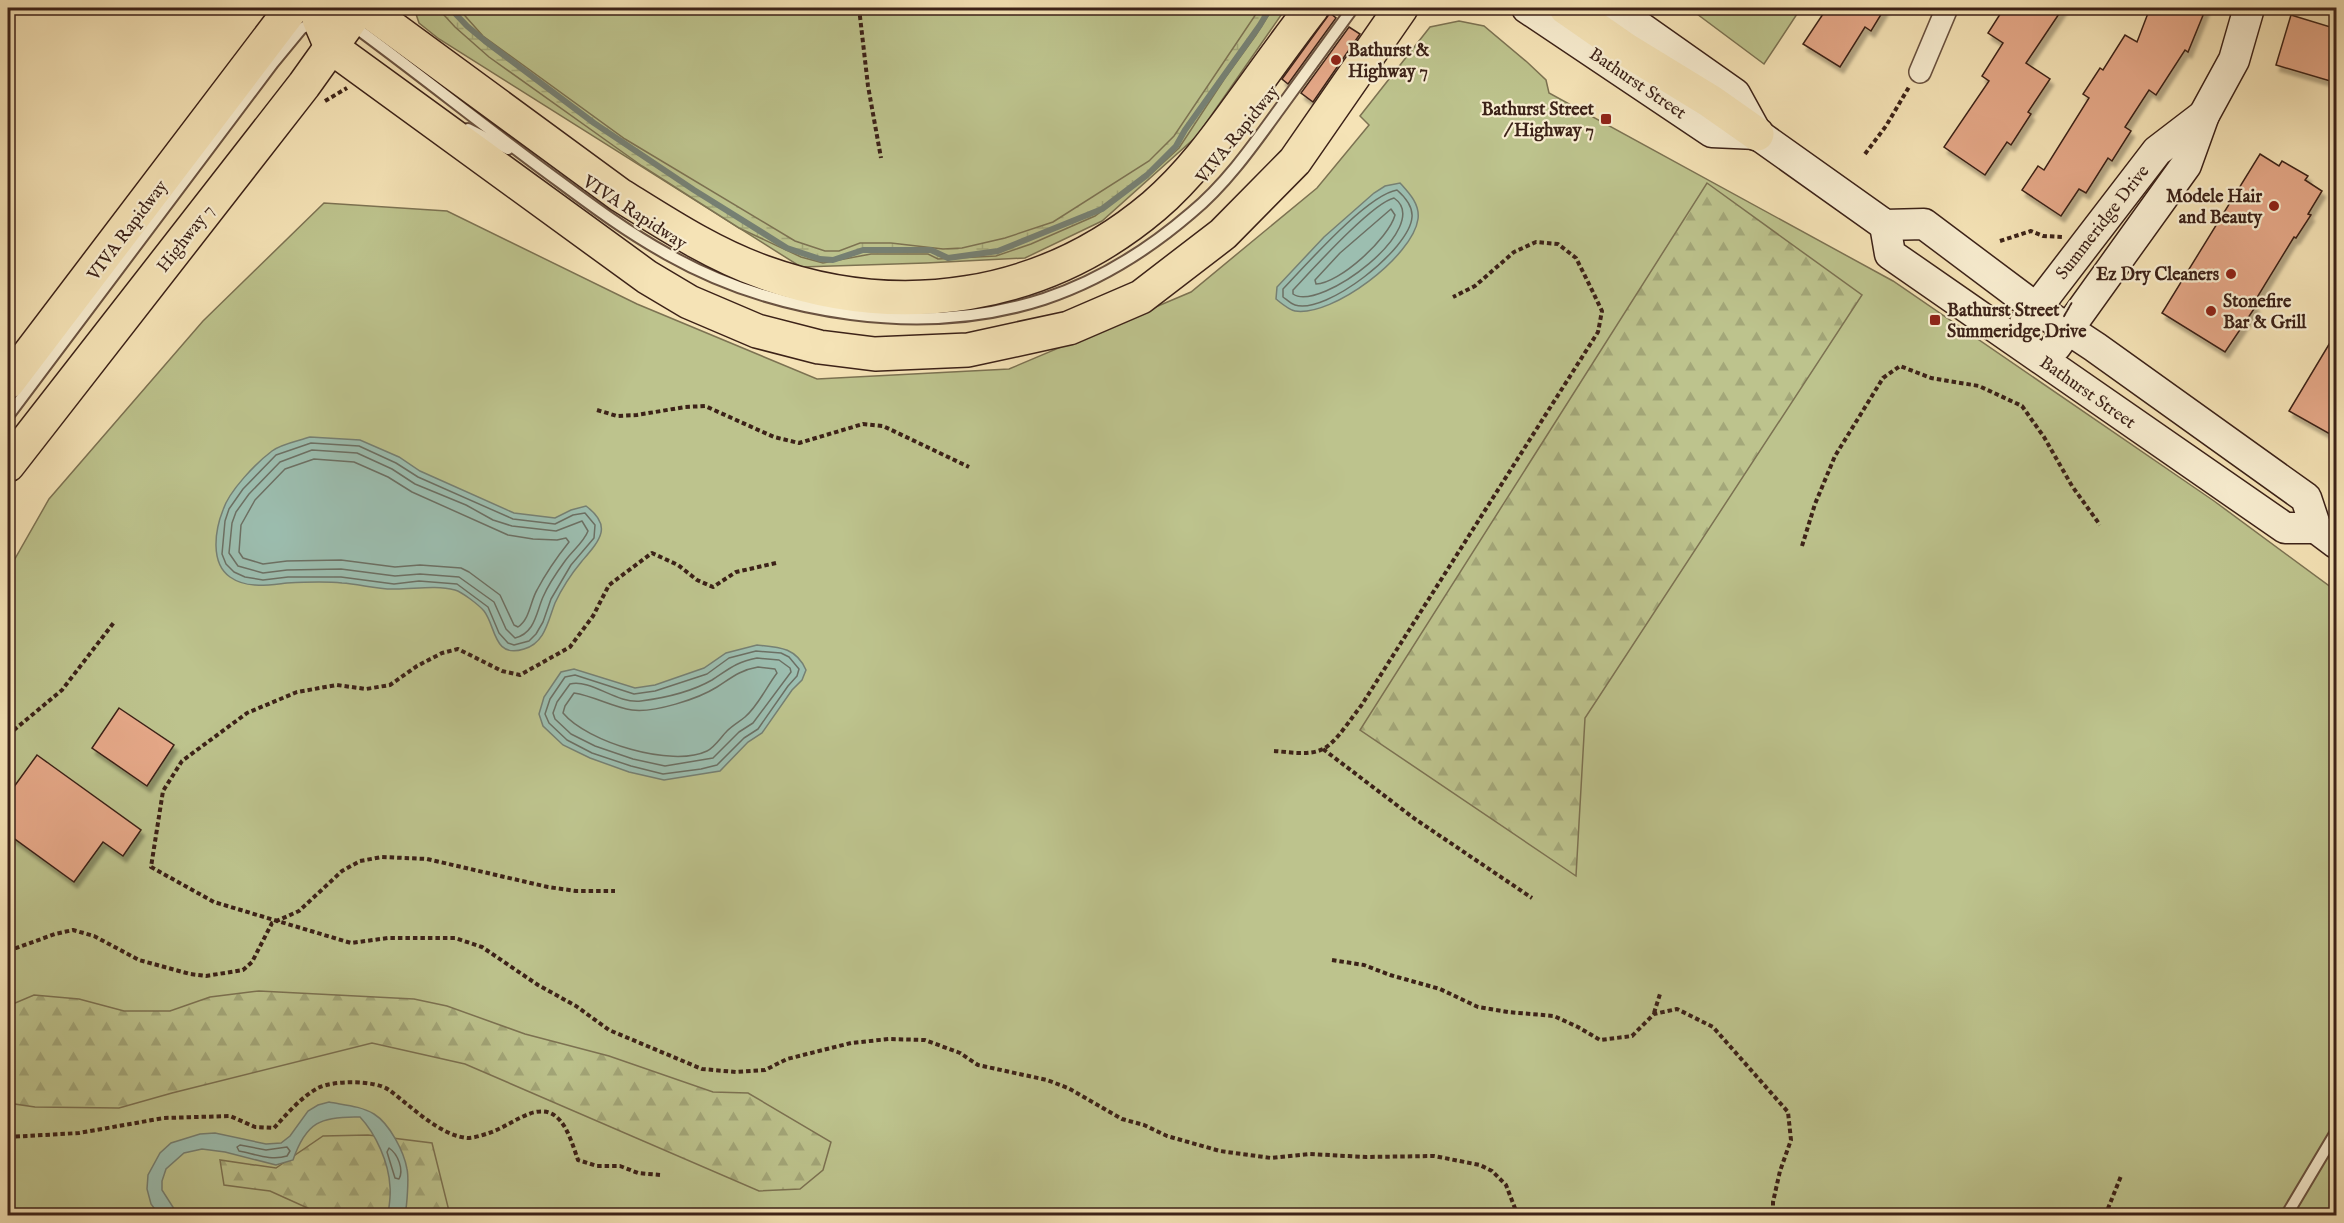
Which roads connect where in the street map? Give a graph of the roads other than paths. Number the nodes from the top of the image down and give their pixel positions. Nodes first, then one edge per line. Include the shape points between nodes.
1 (1312, 8) edge
2 (1353, 8) edge
3 (1527, 8) edge
4 (1566, 8) edge
5 (1613, 8) edge
6 (1947, 8) edge
7 (2249, 8) edge
8 (1411, 13) edge
9 (334, 18) edge
10 (1920, 72) road end
11 (2204, 115) junction
12 (438, 125) junction
13 (1757, 134) junction
14 (530, 160) junction
15 (1885, 225) junction
16 (2036, 308) junction
17 (2068, 330) junction
18 (2012, 339) junction
19 (2044, 362) junction
20 (8, 382) edge
21 (8, 416) edge
22 (8, 465) edge
23 (2326, 536) edge
24 (2337, 1132) edge
25 (2286, 1215) edge

1 - 9 main road via 1207,152 1154,206 1094,249 1050,271 1002,286 948,296 908,298 813,288 761,272 700,243
2 - 14 lane, VIVA Rapidway via 1231,174 1193,212 1096,278 1043,299 977,315 914,319 829,312 742,289 668,255
3 - 13 main road, Bathurst Street via 1712,132
4 - 13 main road
5 - 13 main road via 1735,94
6 - 10 street
7 - 11 main road, Summeridge Drive via 2234,60
8 - 12 main road via 1295,161 1223,234 1141,297 1069,328 968,350 875,354 819,347 757,331 689,302 647,278
9 - 12 main road
9 - 14 lane, VIVA Rapidway
9 - 20 main road
9 - 21 lane, VIVA Rapidway via 301,29 273,63
9 - 22 main road, Highway 7 via 297,94
11 - 16 main road, Summeridge Drive via 2157,151
11 - 17 main road, Summeridge Drive via 2186,165
12 - 14 lane, VIVA Rapidway via 469,129
13 - 15 main road
15 - 16 main road, Bathurst Street via 1924,224
15 - 18 main road, Bathurst Street via 1890,254
16 - 17 main road, Bathurst Street
16 - 18 main road, Summeridge Drive
17 - 19 main road, Summeridge Drive
17 - 23 main road, Bathurst Street via 2306,498
18 - 19 main road, Bathurst Street
19 - 23 main road, Bathurst Street via 2285,528
24 - 25 lane

